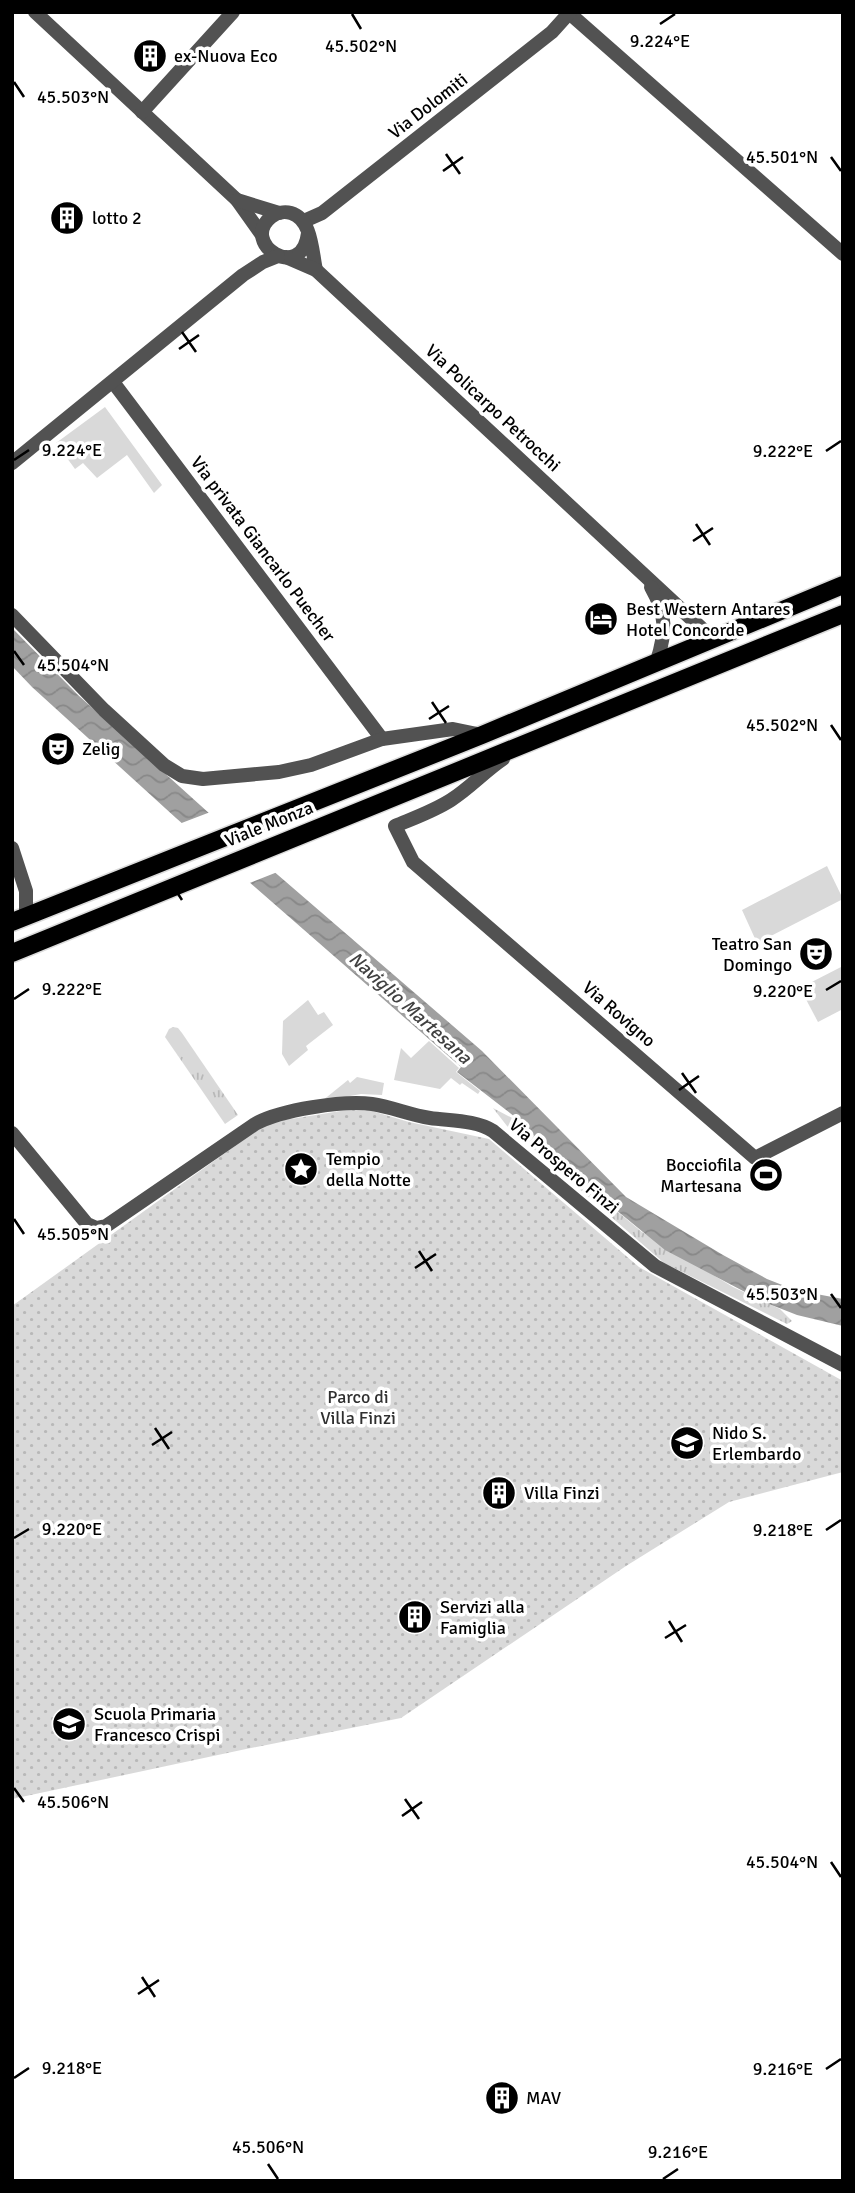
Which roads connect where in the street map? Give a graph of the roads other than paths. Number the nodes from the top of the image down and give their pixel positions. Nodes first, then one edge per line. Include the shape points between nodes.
1 (35, 12) edge
2 (233, 12) edge
3 (569, 13) edge
4 (142, 112) junction
5 (237, 200) junction
6 (279, 213) junction
7 (306, 227) junction
8 (262, 235) junction
9 (843, 254) edge
10 (282, 257) junction
11 (317, 270) junction
12 (113, 382) junction
13 (12, 463) edge
14 (643, 574) junction
15 (843, 585) edge
16 (843, 614) edge
17 (12, 615) edge
18 (712, 638) junction
19 (657, 661) junction
20 (482, 735) junction
21 (542, 735) junction
22 (382, 738) junction
23 (395, 826) joint
24 (12, 848) edge
25 (19, 919) edge
26 (12, 953) edge
27 (843, 1113) edge
28 (12, 1133) edge
29 (843, 1365) edge

1 - 4 street
2 - 4 street
3 - 7 street, Via Dolomiti via 552,32
3 - 9 street
4 - 5 street
5 - 6 street
5 - 8 street
6 - 7 street via 290,212
6 - 8 street via 268,219
7 - 10 street, Via Dolomiti via 303,248 295,256
7 - 11 street
8 - 10 street via 269,250
10 - 11 street, Via Policarpo Petrocchi
10 - 12 street, Via Dolomiti via 243,275
11 - 14 street, Via Policarpo Petrocchi
12 - 13 street, Via Dolomiti
12 - 22 street, Via privata Giancarlo Puecher
14 - 18 street, Via Policarpo Petrocchi
14 - 19 street, Via Policarpo Petrocchi via 664,620
15 - 18 main road, Viale Monza
16 - 21 main road, Viale Monza
17 - 22 street via 104,710 181,776 203,779 279,772
18 - 19 main road, Viale Monza
19 - 20 main road, Viale Monza
20 - 22 street via 453,729
20 - 25 main road, Viale Monza
21 - 23 street, Viale Monza via 490,768 450,802
21 - 26 main road, Viale Monza
23 - 27 street, Via Rovigno via 413,862 755,1158
24 - 25 street via 26,891
28 - 29 street, Via Prospero Finzi via 87,1224 101,1228 261,1121 282,1113 373,1104 487,1127 649,1262

